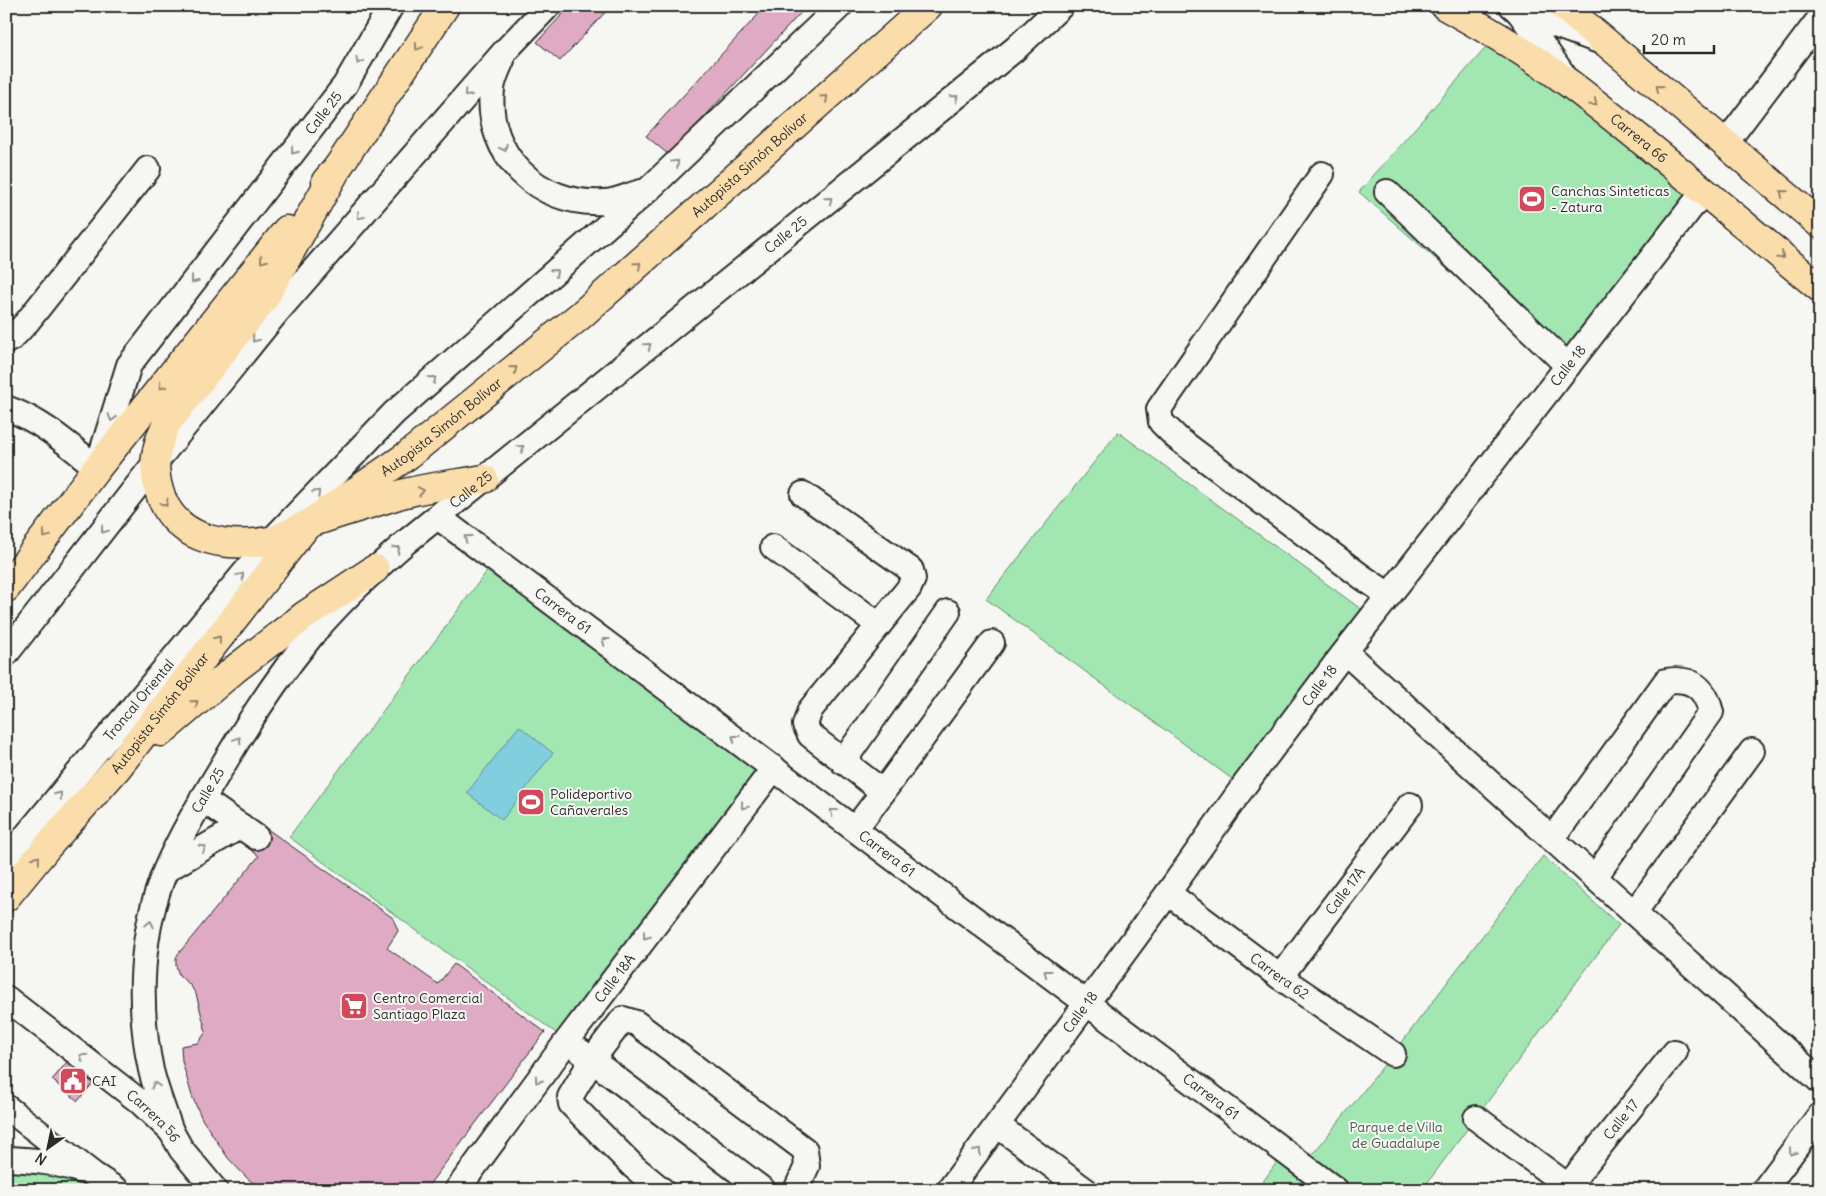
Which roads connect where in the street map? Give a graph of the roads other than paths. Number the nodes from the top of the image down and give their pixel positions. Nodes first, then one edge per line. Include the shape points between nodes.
1 (391, 6) edge
2 (445, 6) edge
3 (548, 6) edge
4 (840, 6) edge
5 (928, 6) edge
6 (1060, 6) edge
7 (1445, 6) edge
8 (1563, 6) edge
9 (1515, 9) edge
10 (1820, 18) edge
11 (1606, 44) junction
12 (505, 51) junction
13 (1570, 83) junction
14 (1725, 144) junction
15 (338, 167) junction
16 (148, 169) dead end
17 (1322, 174) dead end
18 (649, 189) junction
19 (1704, 191) junction
20 (1387, 192) dead end
21 (1820, 224) edge
22 (1820, 288) edge
23 (6, 341) edge
24 (1568, 366) junction
25 (6, 408) edge
26 (155, 463) junction
27 (97, 468) junction
28 (484, 479) junction
29 (803, 494) dead end
30 (438, 517) junction
31 (307, 524) junction
32 (271, 540) junction
33 (773, 547) dead end
34 (375, 569) junction
35 (11, 572) edge
36 (1389, 595) junction
37 (948, 612) dead end
38 (879, 624) junction
39 (992, 643) dead end
40 (1345, 652) junction
41 (6, 654) edge
42 (1752, 751) dead end
43 (843, 762) junction
44 (117, 768) junction
45 (774, 768) junction
46 (883, 792) junction
47 (202, 799) junction
48 (1410, 805) dead end
49 (855, 829) junction
50 (1552, 839) junction
51 (6, 860) edge
52 (166, 870) junction
53 (1595, 877) junction
54 (1168, 893) junction
55 (6, 897) edge
56 (1634, 913) junction
57 (1280, 977) junction
58 (6, 998) edge
59 (1086, 1002) junction
60 (567, 1041) junction
61 (1675, 1052) dead end
62 (1393, 1054) dead end
63 (592, 1060) junction
64 (1820, 1080) edge
65 (6, 1106) edge
66 (1820, 1115) edge
67 (1476, 1118) dead end
68 (997, 1125) junction
69 (171, 1131) junction
70 (6, 1159) edge
71 (94, 1175) junction
72 (1570, 1188) edge
73 (117, 1190) edge
74 (215, 1190) edge
75 (457, 1190) edge
76 (662, 1190) edge
77 (763, 1190) edge
78 (796, 1190) edge
79 (949, 1190) edge
80 (1086, 1190) edge
81 (1336, 1190) edge
82 (1764, 1190) edge

1 -> 27 street, Calle 25 via 345,85 129,365
2 -> 15 main road
3 - 12 street
18 -> 4 street, Troncal Oriental
31 -> 5 main road, Autopista Simón Bolívar via 408,454 581,316
28 -> 6 street, Calle 25 via 1015,50
7 - 13 main road, Carrera 66 via 1497,35
8 - 11 main road
9 - 11 street
9 - 13 street
10 - 14 street
14 -> 11 main road
12 -> 18 street via 492,87 492,112 497,136 510,160 524,176 547,192 575,202 606,202
12 -> 26 street via 277,312
13 -> 19 main road, Carrera 66
21 -> 14 main road
15 - 26 main road via 263,300 166,423 159,438
15 -> 27 main road
16 - 23 street via 28,322
17 - 36 street via 1159,409 1161,422 1177,438
32 -> 18 street, Troncal Oriental via 394,413
19 -> 22 main road, Carrera 66
19 - 24 street, Calle 18
20 - 24 street
24 - 36 street, Calle 18
25 - 27 street via 61,438
26 -> 32 main road via 158,488 164,502 185,528 202,538 228,544
26 -> 41 street
27 -> 35 main road
28 - 30 street, Calle 25
31 -> 28 main road via 401,494
29 - 38 street via 911,570 913,578 909,588
34 -> 30 street, Calle 25
45 -> 30 street, Carrera 61
31 - 32 main road
44 -> 31 main road, Autopista Simón Bolívar
51 -> 32 street, Troncal Oriental
33 - 38 street
44 -> 34 main road via 235,669 304,616
47 -> 34 street, Calle 25 via 258,707 312,634
36 - 40 street, Calle 18
37 - 43 street
38 - 43 street via 810,710 805,725 810,735
39 - 46 street
40 - 50 street
40 - 54 street, Calle 18
42 - 56 street
43 - 46 street
55 -> 44 main road, Autopista Simón Bolívar
49 -> 45 street, Carrera 61
45 -> 60 street, Calle 18A
46 - 49 street
47 - 52 street, Calle 25
52 -> 47 street via 248,832
48 - 57 street, Calle 17A
59 -> 49 street, Carrera 61
50 - 53 street
50 - 53 street via 1666,680 1687,680 1704,692 1710,712
69 -> 52 street, Calle 25 via 151,1071 145,1040 142,983 149,925
53 - 56 street
54 - 57 street, Carrera 62
54 - 59 street, Calle 18
56 - 64 street
57 - 62 street, Carrera 62
69 -> 58 street, Carrera 56 via 131,1094
59 - 68 street, Calle 18
59 - 81 street, Carrera 61
60 - 63 street
60 -> 75 street, Calle 18A
61 - 72 street, Calle 17
63 - 76 street via 570,1097 571,1104 634,1167
63 - 77 street
63 - 78 street via 623,1019 636,1023 805,1150 807,1166
65 - 71 street
66 -> 82 street
67 - 72 street
79 -> 68 street, Calle 18
68 - 80 street
69 - 74 street, Carrera 56 via 181,1149
70 - 71 street via 64,1165
71 - 73 street

